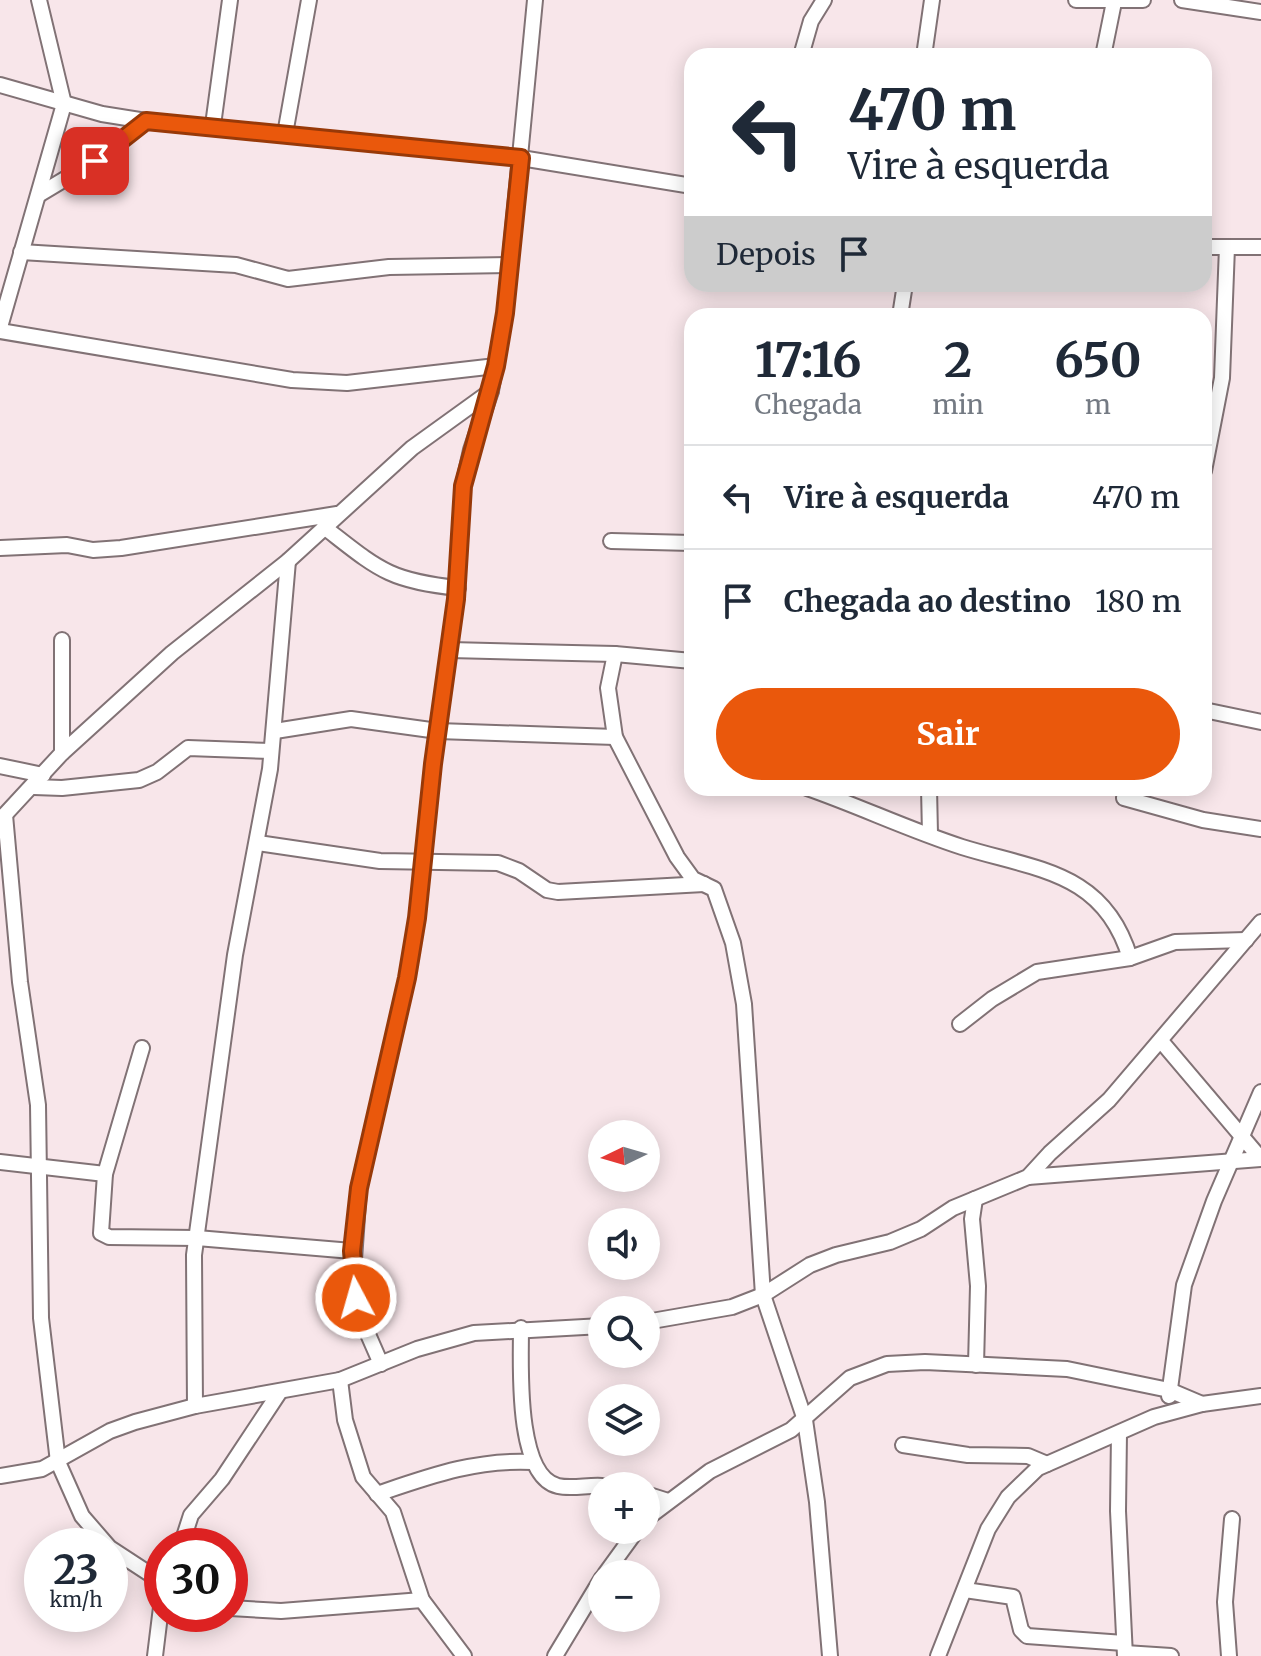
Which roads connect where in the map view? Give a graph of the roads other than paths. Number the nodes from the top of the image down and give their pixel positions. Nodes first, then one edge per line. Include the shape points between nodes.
1 (39, 0) edge
2 (230, 0) edge
3 (309, 0) edge
4 (535, 0) edge
5 (824, 0) edge
6 (932, 0) edge
7 (1076, 0) edge
8 (1143, 0) edge
9 (1182, 0) edge
10 (1198, 0) edge
11 (1114, 2) edge
12 (1261, 12) edge
13 (803, 48) edge
14 (925, 48) edge
15 (1105, 48) edge
16 (0, 85) edge
17 (64, 104) junction
18 (146, 121) junction
19 (213, 125) junction
20 (285, 134) junction
21 (521, 158) junction
22 (684, 185) edge
23 (40, 194) junction
24 (1212, 247) edge
25 (1227, 247) junction
26 (1261, 247) edge
27 (21, 252) junction
28 (509, 265) junction
29 (0, 329) edge
30 (496, 366) junction
31 (491, 391) junction
32 (1212, 430) edge
33 (337, 514) junction
34 (324, 527) junction
35 (611, 541) dead end
36 (684, 543) edge
37 (0, 548) edge
38 (288, 561) junction
39 (458, 588) junction
40 (62, 640) dead end
41 (450, 650) junction
42 (615, 654) junction
43 (684, 660) edge
44 (1212, 712) edge
45 (1261, 722) edge
46 (275, 731) junction
47 (438, 731) junction
48 (615, 737) junction
49 (271, 751) junction
50 (62, 753) junction
51 (0, 766) edge
52 (39, 781) junction
53 (828, 796) edge
54 (929, 796) edge
55 (1124, 798) dead end
56 (3, 818) edge
57 (1261, 829) edge
58 (930, 834) junction
59 (258, 843) junction
60 (425, 862) junction
61 (705, 884) junction
62 (1261, 922) edge
63 (1246, 940) junction
64 (1130, 958) junction
65 (960, 1024) dead end
66 (1161, 1041) junction
67 (142, 1048) dead end
68 (1261, 1092) edge
69 (1243, 1136) junction
70 (1261, 1159) edge
71 (1232, 1160) junction
72 (0, 1162) edge
73 (40, 1164) junction
74 (105, 1174) junction
75 (1028, 1177) junction
76 (975, 1199) junction
77 (197, 1238) junction
78 (352, 1251) junction
79 (763, 1295) junction
80 (660, 1320) edge
81 (588, 1326) edge
82 (521, 1328) junction
83 (381, 1364) junction
84 (976, 1365) junction
85 (340, 1380) junction
86 (1169, 1390) junction
87 (279, 1393) junction
88 (1261, 1396) edge
89 (1202, 1404) junction
90 (195, 1406) junction
91 (1171, 1413) junction
92 (805, 1420) junction
93 (1119, 1433) junction
94 (903, 1445) dead end
95 (58, 1462) junction
96 (533, 1462) junction
97 (1047, 1464) junction
98 (0, 1476) edge
99 (588, 1486) edge
100 (377, 1494) junction
101 (660, 1498) edge
102 (668, 1501) junction
103 (660, 1508) edge
104 (1232, 1519) dead end
105 (92, 1528) edge
106 (187, 1528) edge
107 (965, 1590) junction
108 (422, 1600) junction
109 (588, 1602) edge
110 (248, 1609) edge
111 (158, 1632) edge
112 (1070, 1640) junction
113 (1124, 1651) edge
114 (155, 1656) edge
115 (464, 1656) edge
116 (555, 1656) edge
117 (830, 1656) edge
118 (938, 1656) edge
119 (1070, 1656) edge
120 (1171, 1656) edge
121 (1229, 1656) edge

1 - 17 street
2 - 19 street
3 - 20 street
4 - 21 street
5 - 13 street
6 - 14 street
7 - 11 street
8 - 11 street
9 - 10 street
10 - 12 street
11 - 15 street
16 - 17 street
17 - 18 street
17 - 23 street
18 - 19 street
18 - 23 street via 95,161
19 - 20 street
20 - 21 street
21 - 22 street
21 - 28 street
23 - 27 street
24 - 25 street
25 - 26 street
25 - 32 street via 1222,378
27 - 28 street via 236,265 288,279 389,267
27 - 29 street
28 - 30 street
29 - 30 street via 292,380 347,383
30 - 31 street
31 - 33 street via 412,448
31 - 39 street via 463,486
33 - 34 street
33 - 37 street via 121,548
34 - 38 street
34 - 39 street via 379,569 412,583
35 - 36 street
38 - 46 street
38 - 50 street via 172,653
39 - 41 street
40 - 50 street
41 - 42 street
41 - 47 street
42 - 43 street
42 - 48 street via 608,688
44 - 45 street
46 - 47 street via 351,719
46 - 49 street
47 - 48 street
47 - 60 street
48 - 61 street via 677,857 693,879
49 - 52 street via 188,748 139,780 62,788
49 - 59 street
50 - 52 street
51 - 52 street
52 - 56 street
53 - 58 street
54 - 58 street
55 - 57 street via 1203,820
56 - 73 street via 38,1105
58 - 64 street via 1044,868 1084,891 1114,915
59 - 60 street via 380,861
59 - 77 street via 235,955
60 - 61 street via 498,863 558,892
60 - 78 street via 407,978 359,1188
61 - 79 street via 714,889 725,915 744,1004
62 - 63 street
63 - 64 street via 1175,942
63 - 66 street
64 - 65 street via 1037,972
66 - 69 street
66 - 75 street via 1109,1100
67 - 74 street
68 - 69 street
69 - 70 street
69 - 71 street
70 - 71 street
71 - 75 street
71 - 86 street via 1184,1285
72 - 73 street
73 - 74 street
73 - 95 street via 41,1318
74 - 77 street via 101,1233 158,1240
75 - 76 street
76 - 79 street via 890,1242 810,1265
76 - 84 street
77 - 78 street
77 - 90 street via 192,1300
78 - 83 street via 360,1316
79 - 80 street via 732,1307
79 - 92 street
81 - 82 street
82 - 83 street via 474,1333
82 - 96 street via 521,1387
83 - 85 street
84 - 86 street via 1067,1369
84 - 92 street via 925,1362 871,1368 850,1378
85 - 87 street
85 - 100 street via 353,1447 363,1477
86 - 89 street
86 - 91 street
87 - 90 street
87 - 106 street
88 - 89 street
89 - 91 street
90 - 95 street via 110,1431
91 - 93 street
92 - 102 street via 710,1471
92 - 117 street
93 - 97 street
93 - 113 street
94 - 97 street via 968,1455 1028,1456
95 - 98 street
95 - 105 street
96 - 99 street via 558,1486
96 - 100 street via 484,1461
97 - 107 street via 1008,1497 988,1529
100 - 108 street via 393,1512
101 - 102 street
102 - 103 street
104 - 121 street via 1225,1602
107 - 112 street via 1013,1597 1027,1636
107 - 118 street
108 - 110 street
108 - 115 street
109 - 116 street
111 - 114 street
112 - 113 street
112 - 119 street
113 - 120 street

